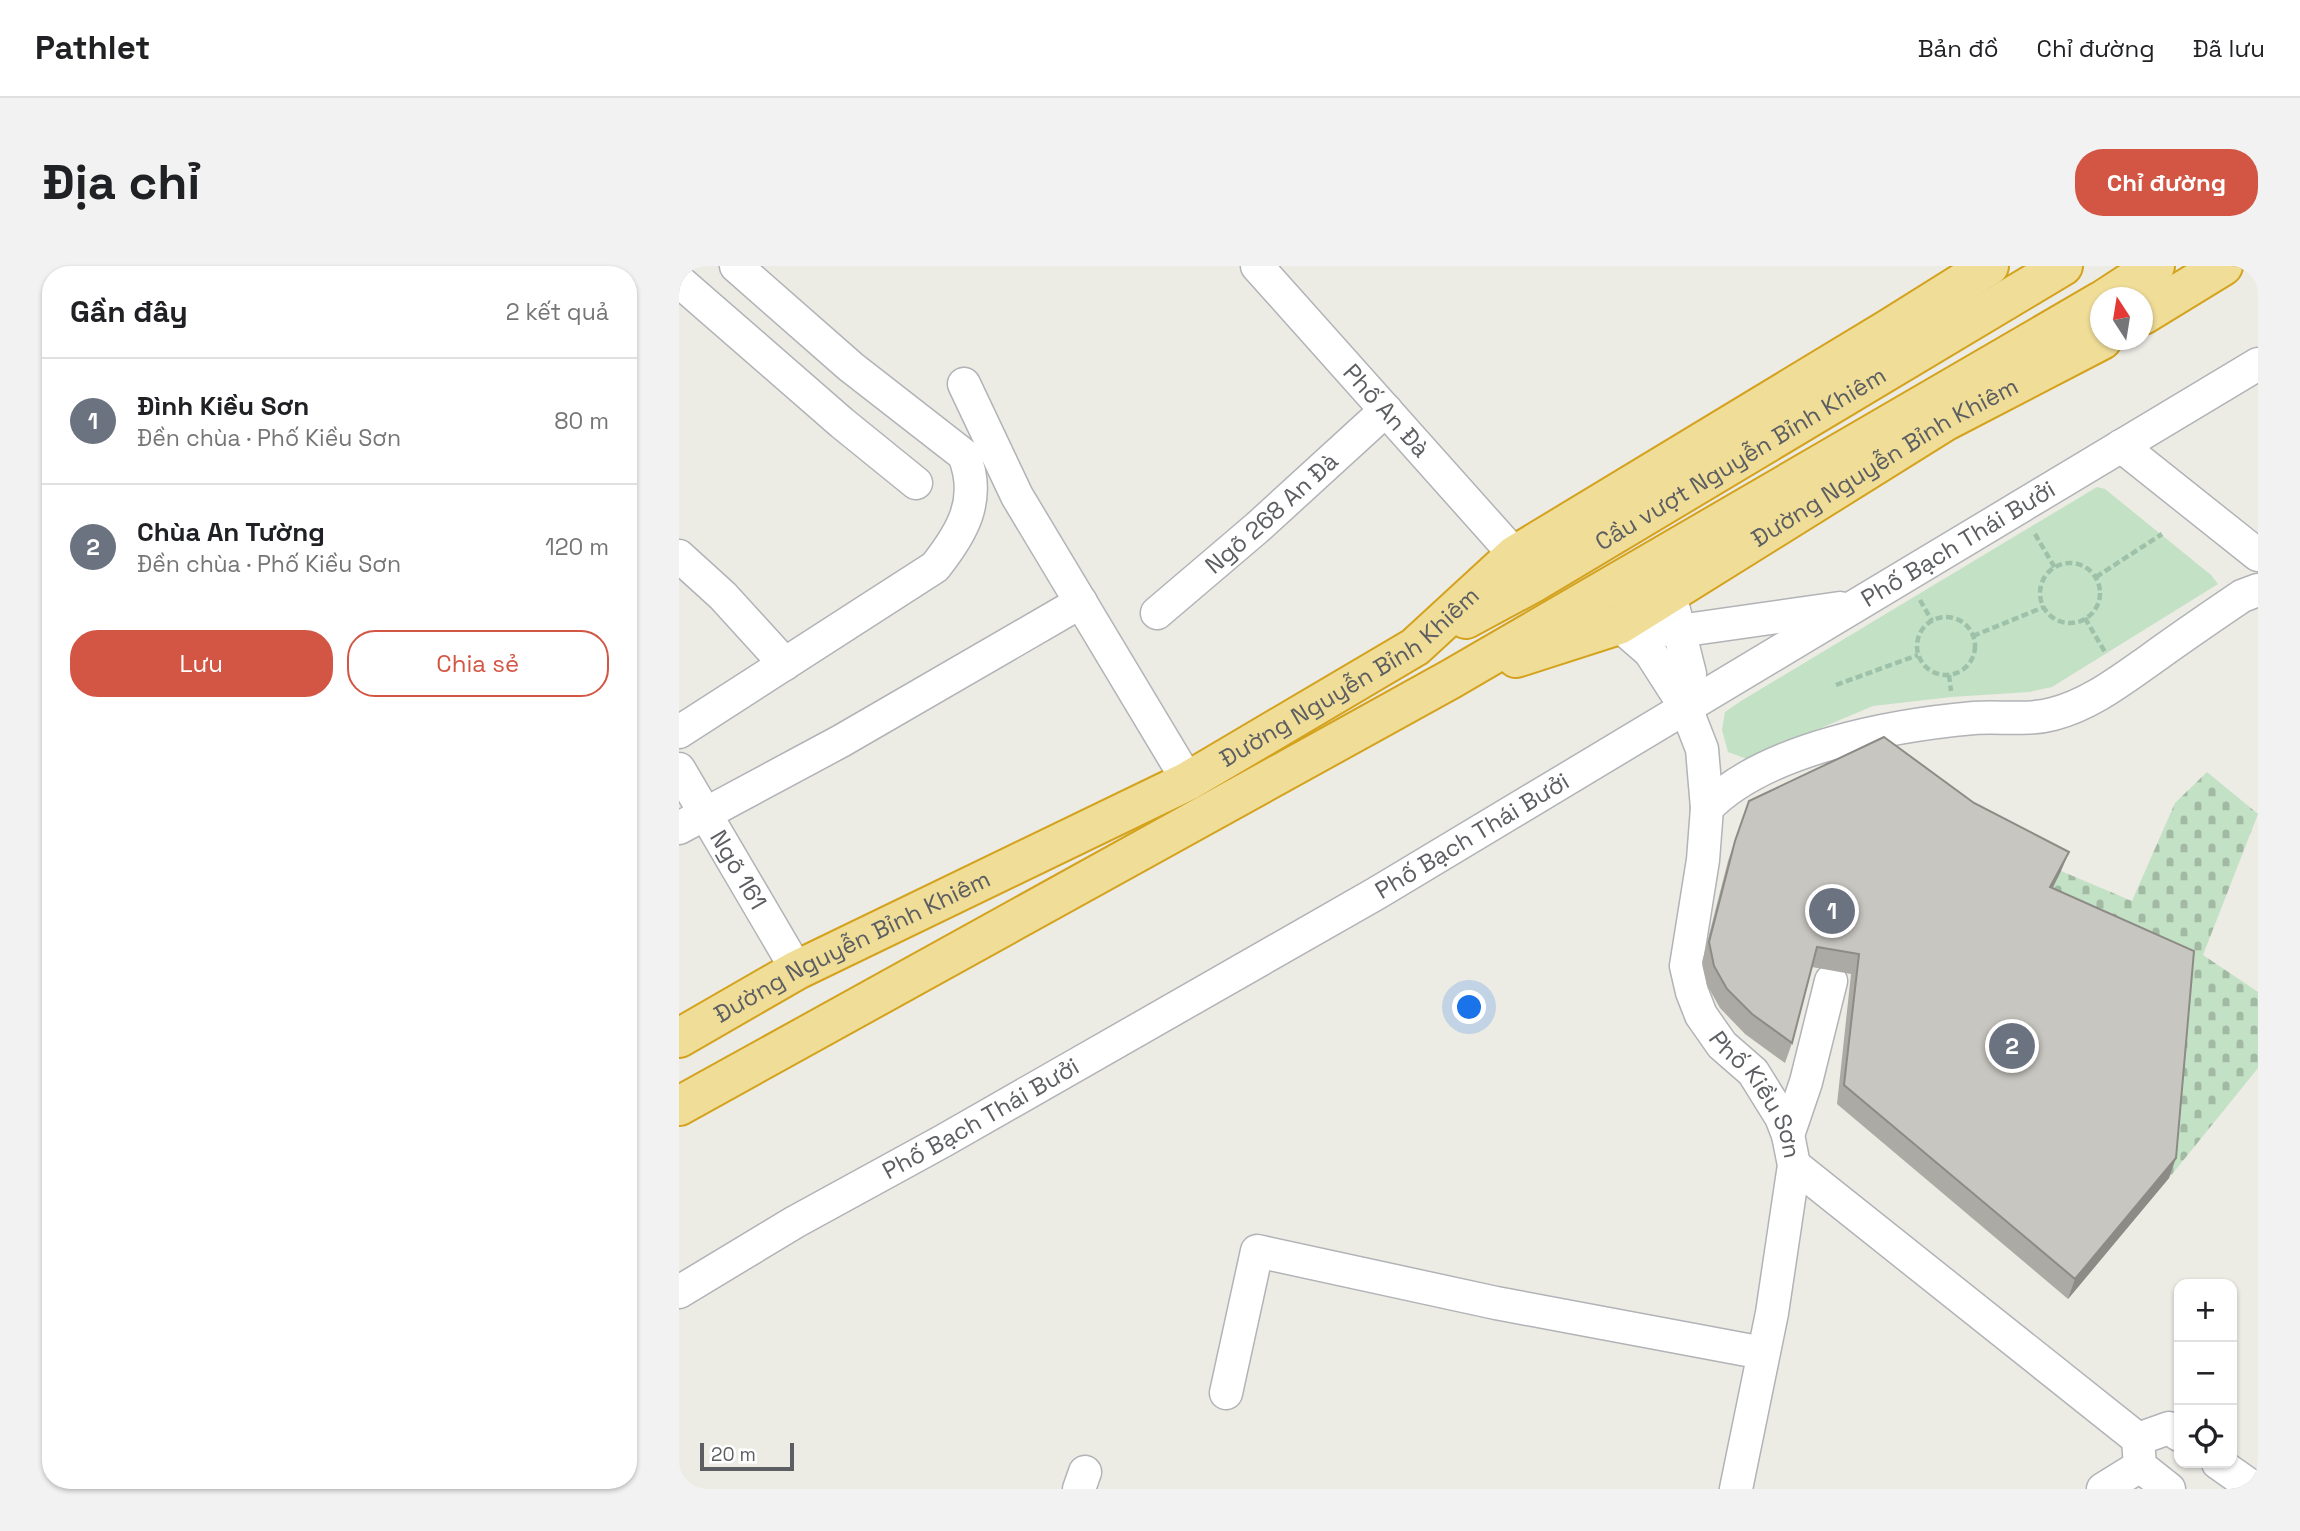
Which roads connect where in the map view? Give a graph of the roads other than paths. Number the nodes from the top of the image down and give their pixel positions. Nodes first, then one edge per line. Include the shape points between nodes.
1 (736, 266) edge
2 (1257, 266) edge
3 (1989, 266) edge
4 (2063, 266) edge
5 (2155, 266) edge
6 (2223, 266) edge
7 (679, 281) edge
8 (2123, 287) edge
9 (2090, 306) edge
10 (2153, 309) edge
11 (2090, 346) edge
12 (2258, 364) edge
13 (964, 384) dead end
14 (1386, 411) junction
15 (2121, 446) junction
16 (916, 483) dead end
17 (1515, 555) junction
18 (2258, 555) edge
19 (679, 556) edge
20 (2258, 590) edge
21 (1669, 592) junction
22 (1081, 602) junction
23 (1854, 606) junction
24 (1157, 613) dead end
25 (1619, 625) junction
26 (1679, 631) junction
27 (1415, 647) junction
28 (785, 664) junction
29 (1451, 679) junction
30 (1686, 708) junction
31 (679, 733) edge
32 (679, 769) edge
33 (1188, 781) junction
34 (1707, 808) junction
35 (692, 821) edge
36 (797, 970) junction
37 (1831, 981) dead end
38 (679, 1038) edge
39 (679, 1106) edge
40 (1791, 1150) junction
41 (679, 1292) edge
42 (1763, 1353) junction
43 (1226, 1393) dead end
44 (2174, 1432) edge
45 (2139, 1452) junction
46 (2225, 1468) edge
47 (1736, 1489) edge
48 (2103, 1489) edge
49 (2169, 1489) edge
50 (2255, 1489) edge

1 - 28 street via 851,367 964,456 969,477 968,509 961,530 935,567
2 - 14 street, Phố An Đà
3 - 17 highway, Đường Nguyễn Bỉnh Khiêm
4 - 27 highway, Cầu vượt Nguyễn Bỉnh Khiêm via 1534,583
5 - 8 highway
6 - 10 highway
7 - 16 street
9 - 29 highway, Cầu vượt Nguyễn Bỉnh Khiêm
11 - 21 highway, Đường Nguyễn Bỉnh Khiêm via 1946,421
12 - 15 street, Phố Bạch Thái Bưởi
13 - 22 street via 1017,496
14 - 17 street, Phố An Đà
14 - 24 street, Ngõ 268 An Đà
15 - 18 street
15 - 23 street, Phố Bạch Thái Bưởi
17 - 27 highway, Đường Nguyễn Bỉnh Khiêm
19 - 28 street
20 - 34 street via 2242,596 2076,706 2024,719 1991,717 1872,732 1756,773
21 - 25 highway, Đường Nguyễn Bỉnh Khiêm
21 - 26 street
22 - 33 street
22 - 35 street
23 - 26 street
23 - 30 street, Phố Bạch Thái Bưởi
25 - 26 street
25 - 29 highway, Đường Nguyễn Bỉnh Khiêm
25 - 30 street, Phố Kiều Sơn via 1650,652
26 - 30 street via 1690,674
27 - 33 highway, Đường Nguyễn Bỉnh Khiêm
28 - 31 street
29 - 39 highway, Đường Nguyễn Bỉnh Khiêm
30 - 34 street, Phố Kiều Sơn via 1702,749
30 - 41 street, Phố Bạch Thái Bưởi via 1365,900
32 - 35 street, Ngõ 161
33 - 36 highway, Đường Nguyễn Bỉnh Khiêm
34 - 40 street, Phố Kiều Sơn via 1686,966 1692,992 1721,1045 1753,1072 1781,1117
35 - 36 street, Ngõ 161
36 - 38 highway, Đường Nguyễn Bỉnh Khiêm
37 - 40 street
40 - 42 street, Phố Kiều Sơn
40 - 45 street
42 - 43 street via 1496,1303 1258,1251
42 - 47 street, Phố Kiều Sơn
44 - 45 street via 2169,1428
45 - 48 street
45 - 49 street
46 - 50 street

